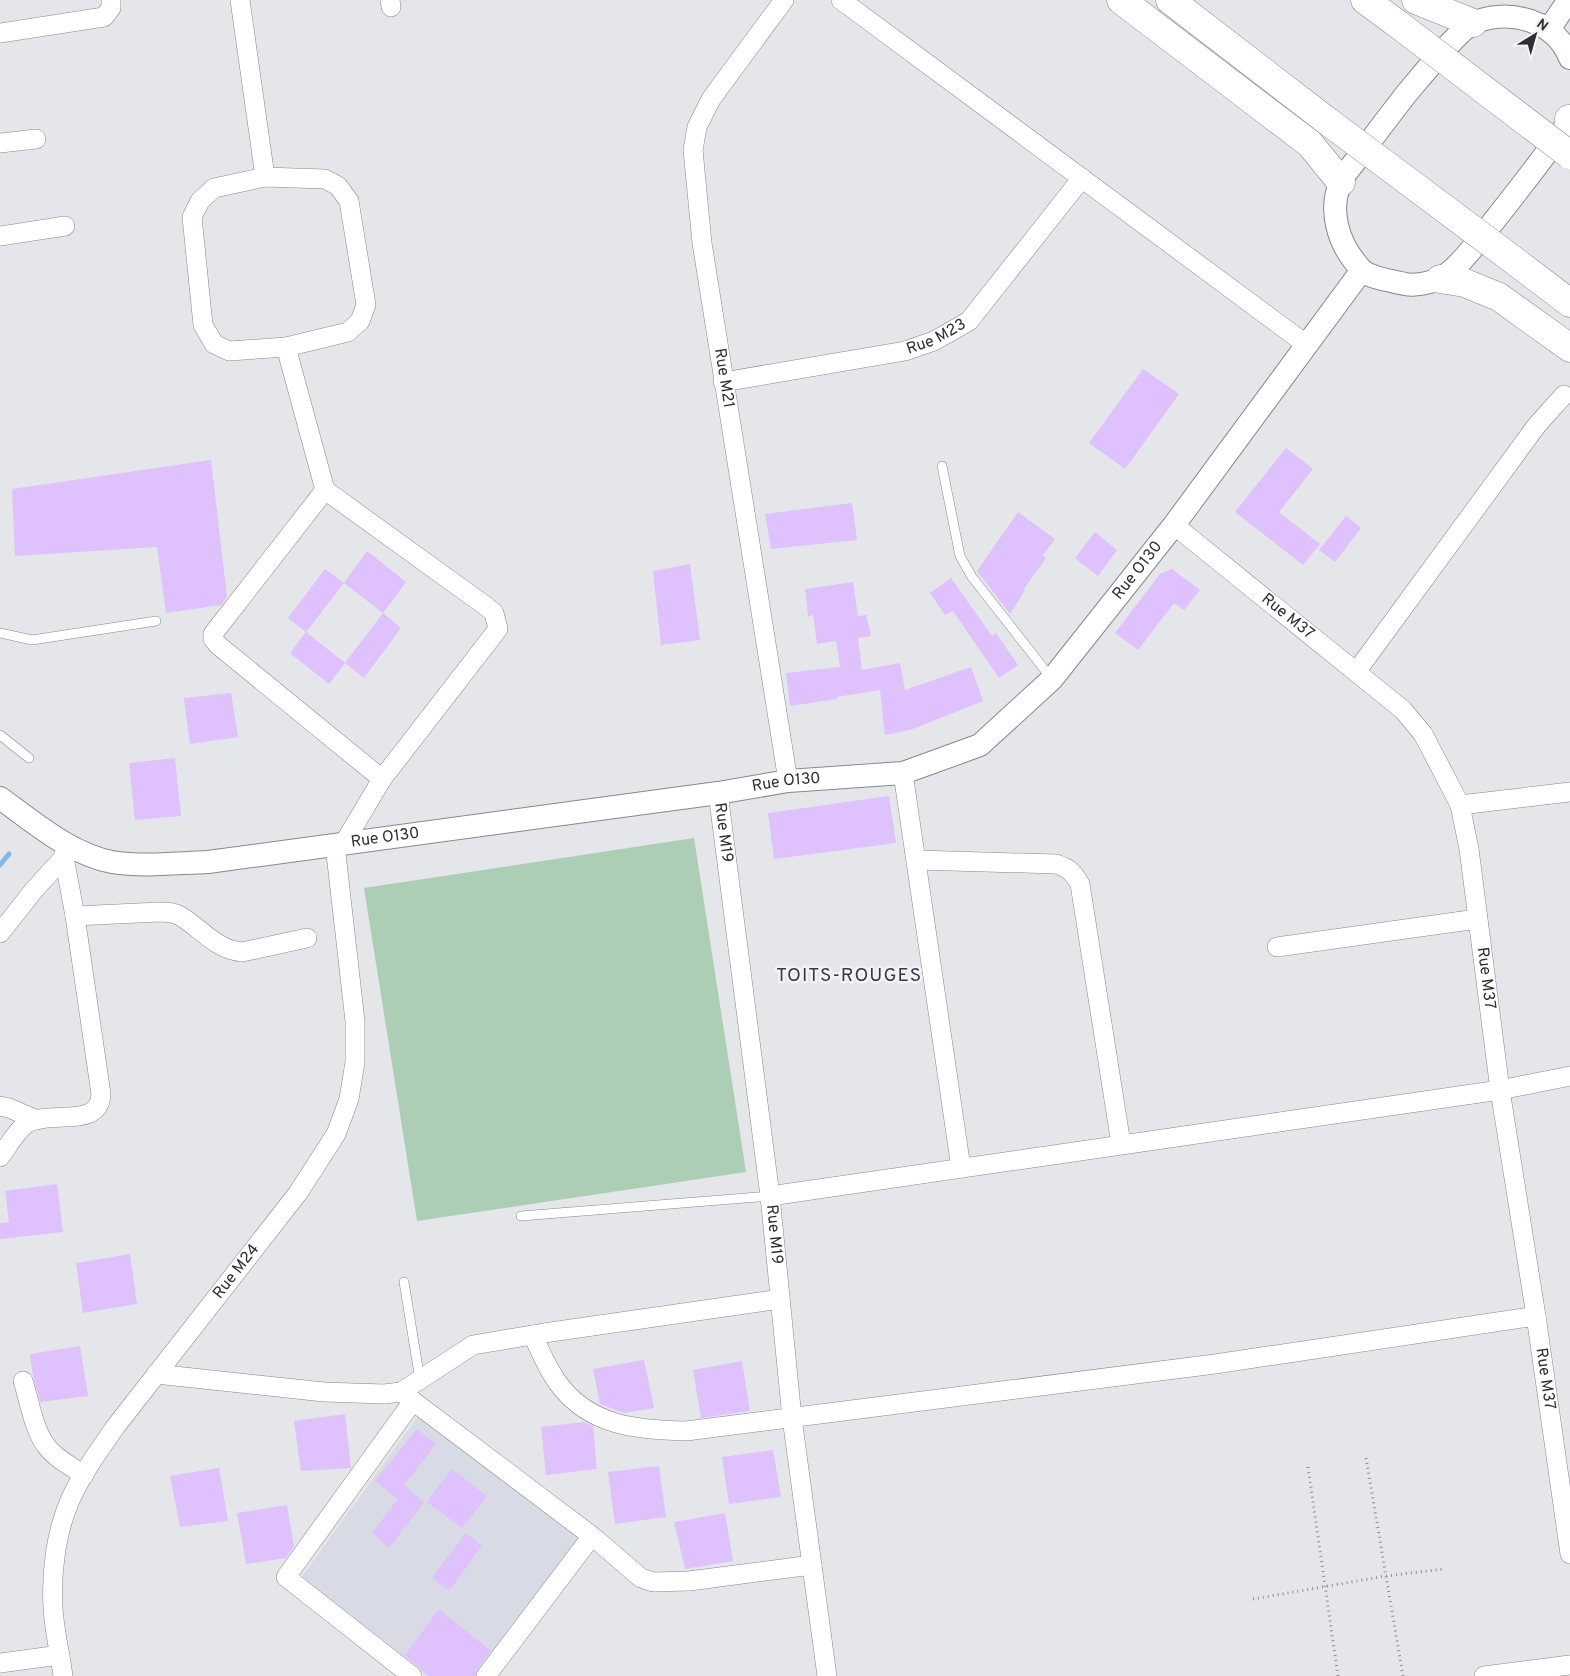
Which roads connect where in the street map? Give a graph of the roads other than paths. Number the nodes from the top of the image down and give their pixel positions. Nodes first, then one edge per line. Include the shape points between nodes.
1 (111, 0) edge
2 (240, 0) edge
3 (784, 0) edge
4 (841, 0) edge
5 (1121, 0) edge
6 (1170, 0) edge
7 (1365, 0) edge
8 (1416, 0) edge
9 (1569, 0) edge
10 (1444, 6) edge
11 (1473, 23) junction
12 (1549, 29) junction
13 (0, 32) edge
14 (1570, 58) edge
15 (1570, 118) edge
16 (36, 139) dead end
17 (0, 144) edge
18 (1570, 155) edge
19 (265, 177) junction
20 (1082, 178) junction
21 (1341, 182) junction
22 (65, 226) dead end
23 (0, 236) edge
24 (1362, 270) junction
25 (1440, 279) junction
26 (1570, 303) edge
27 (1307, 345) junction
28 (286, 347) junction
29 (1570, 348) edge
30 (723, 382) junction
31 (1564, 395) dead end
32 (942, 466) dead end
33 (325, 490) junction
34 (1174, 525) junction
35 (156, 621) dead end
36 (0, 632) edge
37 (1356, 672) junction
38 (1052, 679) junction
39 (0, 735) edge
40 (29, 758) dead end
41 (903, 773) junction
42 (382, 779) junction
43 (788, 781) junction
44 (1570, 792) edge
45 (718, 793) junction
46 (0, 798) edge
47 (1460, 805) junction
48 (339, 844) junction
49 (64, 850) junction
50 (916, 860) junction
51 (75, 916) junction
52 (1477, 919) junction
53 (0, 933) edge
54 (307, 938) dead end
55 (1277, 947) dead end
56 (1570, 1076) edge
57 (1500, 1090) junction
58 (0, 1106) edge
59 (37, 1120) junction
60 (1121, 1144) junction
61 (0, 1157) edge
62 (961, 1168) junction
63 (770, 1196) junction
64 (521, 1216) dead end
65 (404, 1282) dead end
66 (780, 1299) junction
67 (1536, 1316) junction
68 (533, 1335) junction
69 (156, 1374) junction
70 (23, 1381) dead end
71 (420, 1381) junction
72 (407, 1396) junction
73 (792, 1418) junction
74 (84, 1475) junction
75 (592, 1536) junction
76 (1570, 1554) edge
77 (812, 1565) junction
78 (60, 1655) junction
79 (0, 1663) edge
80 (1570, 1664) edge
81 (63, 1676) edge
82 (412, 1676) edge
83 (486, 1676) edge
84 (827, 1676) edge
85 (1484, 1676) edge

1 - 13 street via 111,8 104,17
2 - 19 street
3 - 30 street, Rue M21 via 711,99 696,127 693,150 702,243
4 - 20 street
5 - 21 highway via 1310,144
6 - 26 highway, bridge
7 - 18 highway, bridge
8 - 10 highway
9 - 12 street
10 - 11 highway
11 - 12 street via 1513,17 1532,20
11 - 21 street via 1418,79
12 - 14 street
15 - 25 street via 1536,168 1463,260
16 - 17 street
19 - 28 street via 214,188 200,201 192,217 203,324 214,344 229,351
19 - 28 street via 325,179 338,186 349,201 366,305 360,321 348,332
20 - 27 street
20 - 30 street, Rue M23 via 969,321 934,342 905,351
21 - 24 street via 1336,196 1337,227 1348,253
22 - 23 street
24 - 25 street via 1385,280 1410,285
24 - 27 street, Rue O130
25 - 29 highway via 1465,283 1499,297
27 - 34 street, Rue O130
28 - 33 street
30 - 43 street, Rue M21
31 - 37 street via 1537,425
32 - 38 lane via 960,556 972,577
33 - 42 street via 213,634 213,639
33 - 42 street via 487,606 494,613 498,629
34 - 37 street, Rue M37
34 - 38 street, Rue O130
35 - 36 lane via 32,640
37 - 47 street, Rue M37 via 1403,710 1422,734
38 - 41 street, Rue O130 via 980,745
39 - 40 lane
41 - 43 street, Rue O130
41 - 50 street
42 - 48 street
43 - 45 street, Rue O130
44 - 47 street
45 - 48 street, Rue O130
45 - 63 street, Rue M19
46 - 49 street, Rue O130
47 - 52 street, Rue M37
48 - 49 street, Rue O130 via 208,862 134,864 111,862
48 - 69 street, Rue M24 via 355,1021 355,1062 349,1099 336,1134 298,1194
49 - 51 street
49 - 53 street
50 - 60 street via 1056,864 1072,871 1080,884
50 - 62 street
51 - 54 street via 172,912 232,951 242,952
51 - 59 street via 101,1104 86,1115
52 - 55 street
52 - 57 street, Rue M37
56 - 57 street
57 - 60 street
57 - 67 street, Rue M37
58 - 59 street
59 - 61 street via 26,1124
60 - 62 street
62 - 63 street
63 - 64 lane
63 - 66 street, Rue M19
65 - 71 lane
66 - 68 street
66 - 73 street, Rue M19
67 - 73 street via 1215,1364
67 - 76 street, Rue M37
68 - 71 street via 473,1345
68 - 73 street via 557,1383 574,1401 602,1419 635,1427 686,1431
69 - 72 street via 324,1392
69 - 74 street, Rue M24
70 - 74 street via 39,1434 47,1448
71 - 72 street
72 - 75 street
72 - 82 street via 286,1577
73 - 77 street, Rue M19
74 - 78 street, Rue M24 via 70,1499 52,1575
75 - 77 street via 641,1578 653,1582 689,1581
75 - 83 street
77 - 84 street, Rue M19
78 - 79 street
78 - 81 street, Rue M24
80 - 85 street

